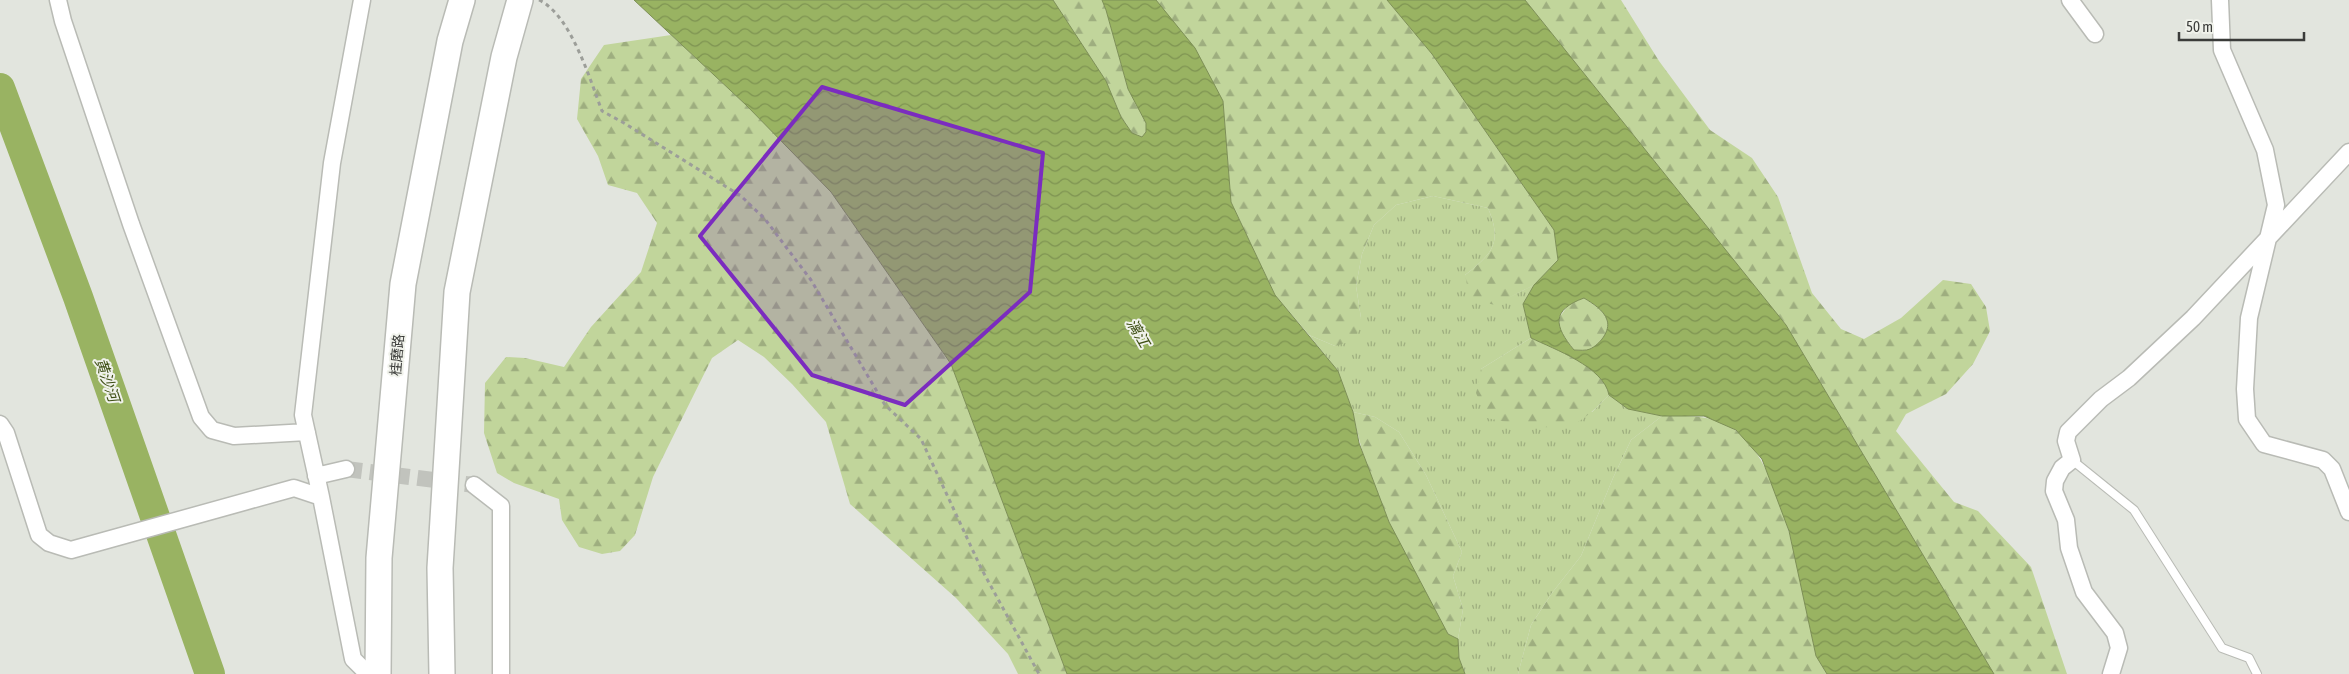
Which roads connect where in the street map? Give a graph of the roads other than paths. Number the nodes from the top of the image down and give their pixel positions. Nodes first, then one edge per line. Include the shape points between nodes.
1 (58, 0) edge
2 (362, 0) edge
3 (462, 0) edge
4 (520, 0) edge
5 (2070, 0) edge
6 (2220, 0) edge
7 (2095, 34) dead end
8 (2349, 152) edge
9 (2269, 238) junction
10 (0, 424) edge
11 (307, 432) junction
12 (2072, 460) junction
13 (346, 469) tunnel mouth
14 (316, 476) junction
15 (474, 485) tunnel mouth
16 (321, 497) junction
17 (2349, 512) edge
18 (368, 674) edge
19 (378, 674) edge
20 (442, 674) edge
21 (501, 674) edge
22 (2111, 674) edge
23 (2256, 674) edge

1 - 11 street via 131,224 201,417 212,430 234,436
2 - 11 street via 332,163 303,415
3 - 19 main road, 桂磨路 via 450,41 403,284 379,558
4 - 20 main road via 504,57 457,292 440,568
5 - 7 street
6 - 9 street via 2222,50 2265,150 2276,205
8 - 9 street
9 - 12 street via 2193,318 2068,432 2066,442
9 - 17 street via 2249,318 2245,389 2247,420 2264,444 2323,460 2332,469
10 - 16 street via 6,433 39,535 48,543 70,550 294,488
11 - 14 street
12 - 22 street via 2062,468 2054,490 2066,520 2070,548 2084,592 2115,633 2119,648
12 - 23 lane via 2134,510 2222,648 2249,658
13 - 14 street
14 - 16 street
15 - 21 street via 501,506
16 - 18 street via 352,659

